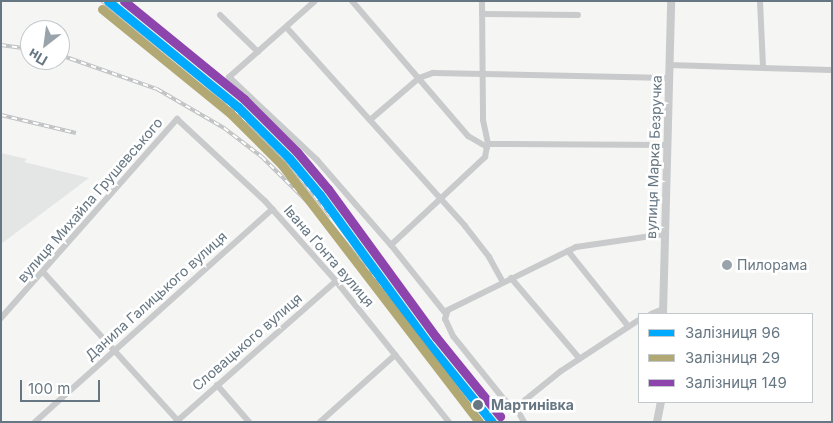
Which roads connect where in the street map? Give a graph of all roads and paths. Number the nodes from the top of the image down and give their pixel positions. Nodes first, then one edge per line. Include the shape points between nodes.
1 (315, 1) edge
2 (352, 1) edge
3 (482, 1) edge
4 (671, 1) edge
5 (760, 1) edge
6 (482, 14) junction
7 (220, 15) dead end
8 (578, 15) dead end
9 (287, 28) junction
10 (258, 52) junction
11 (669, 65) junction
12 (763, 68) junction
13 (832, 70) edge
14 (482, 75) junction
15 (419, 78) junction
16 (669, 78) junction
17 (177, 120) joint
18 (370, 120) junction
19 (488, 145) junction
20 (667, 145) junction
21 (440, 199) junction
22 (272, 209) junction
23 (664, 234) junction
24 (391, 245) junction
25 (568, 251) junction
26 (44, 273) junction
27 (512, 278) junction
28 (336, 281) junction
29 (503, 282) junction
30 (663, 311) edge
31 (446, 314) junction
32 (1, 318) edge
33 (638, 321) edge
34 (628, 326) junction
35 (114, 349) junction
36 (395, 355) junction
37 (580, 359) junction
38 (217, 386) junction
39 (661, 403) edge
40 (520, 409) junction
41 (177, 421) edge
42 (34, 422) edge
43 (249, 422) edge
44 (320, 422) edge
45 (450, 422) edge
46 (524, 422) edge
47 (657, 422) edge

1 - 9 street
2 - 15 street
3 - 6 street
4 - 11 street, вулиця Марка Безручка
5 - 12 street
6 - 8 street
6 - 14 street
7 - 10 street
9 - 10 street
9 - 18 street
10 - 24 street via 229,77 316,160
11 - 12 street
11 - 16 street, вулиця Марка Безручка
12 - 13 street
14 - 15 street via 433,73
14 - 16 street
14 - 19 street via 484,138
15 - 18 street
15 - 19 street via 468,136
16 - 20 street, вулиця Марка Безручка
17 - 22 street, Івана Ґонта вулиця
17 - 26 street, вулиця Михайла Грушевського
18 - 21 street
19 - 20 street
19 - 21 street via 484,156
20 - 23 street, вулиця Марка Безручка
21 - 24 street
21 - 29 street via 489,257
22 - 28 street, Івана Ґонта вулиця
22 - 35 street, Данила Галицького вулиця
23 - 25 street via 576,247
23 - 30 street, вулиця Марка Безручка
24 - 31 street
25 - 27 street
25 - 34 street
26 - 32 street, вулиця Михайла Грушевського
26 - 35 street
27 - 29 street
27 - 37 street
28 - 36 street, Івана Ґонта вулиця
28 - 38 street, Словацького вулиця
29 - 31 street
31 - 40 street via 448,327 463,349 502,397
33 - 34 street
34 - 37 street
35 - 41 street
35 - 42 street, Данила Галицького вулиця
36 - 44 street
36 - 45 street, Івана Ґонта вулиця
37 - 40 street via 525,400
38 - 41 street, Словацького вулиця
38 - 43 street
39 - 47 street
40 - 46 street

